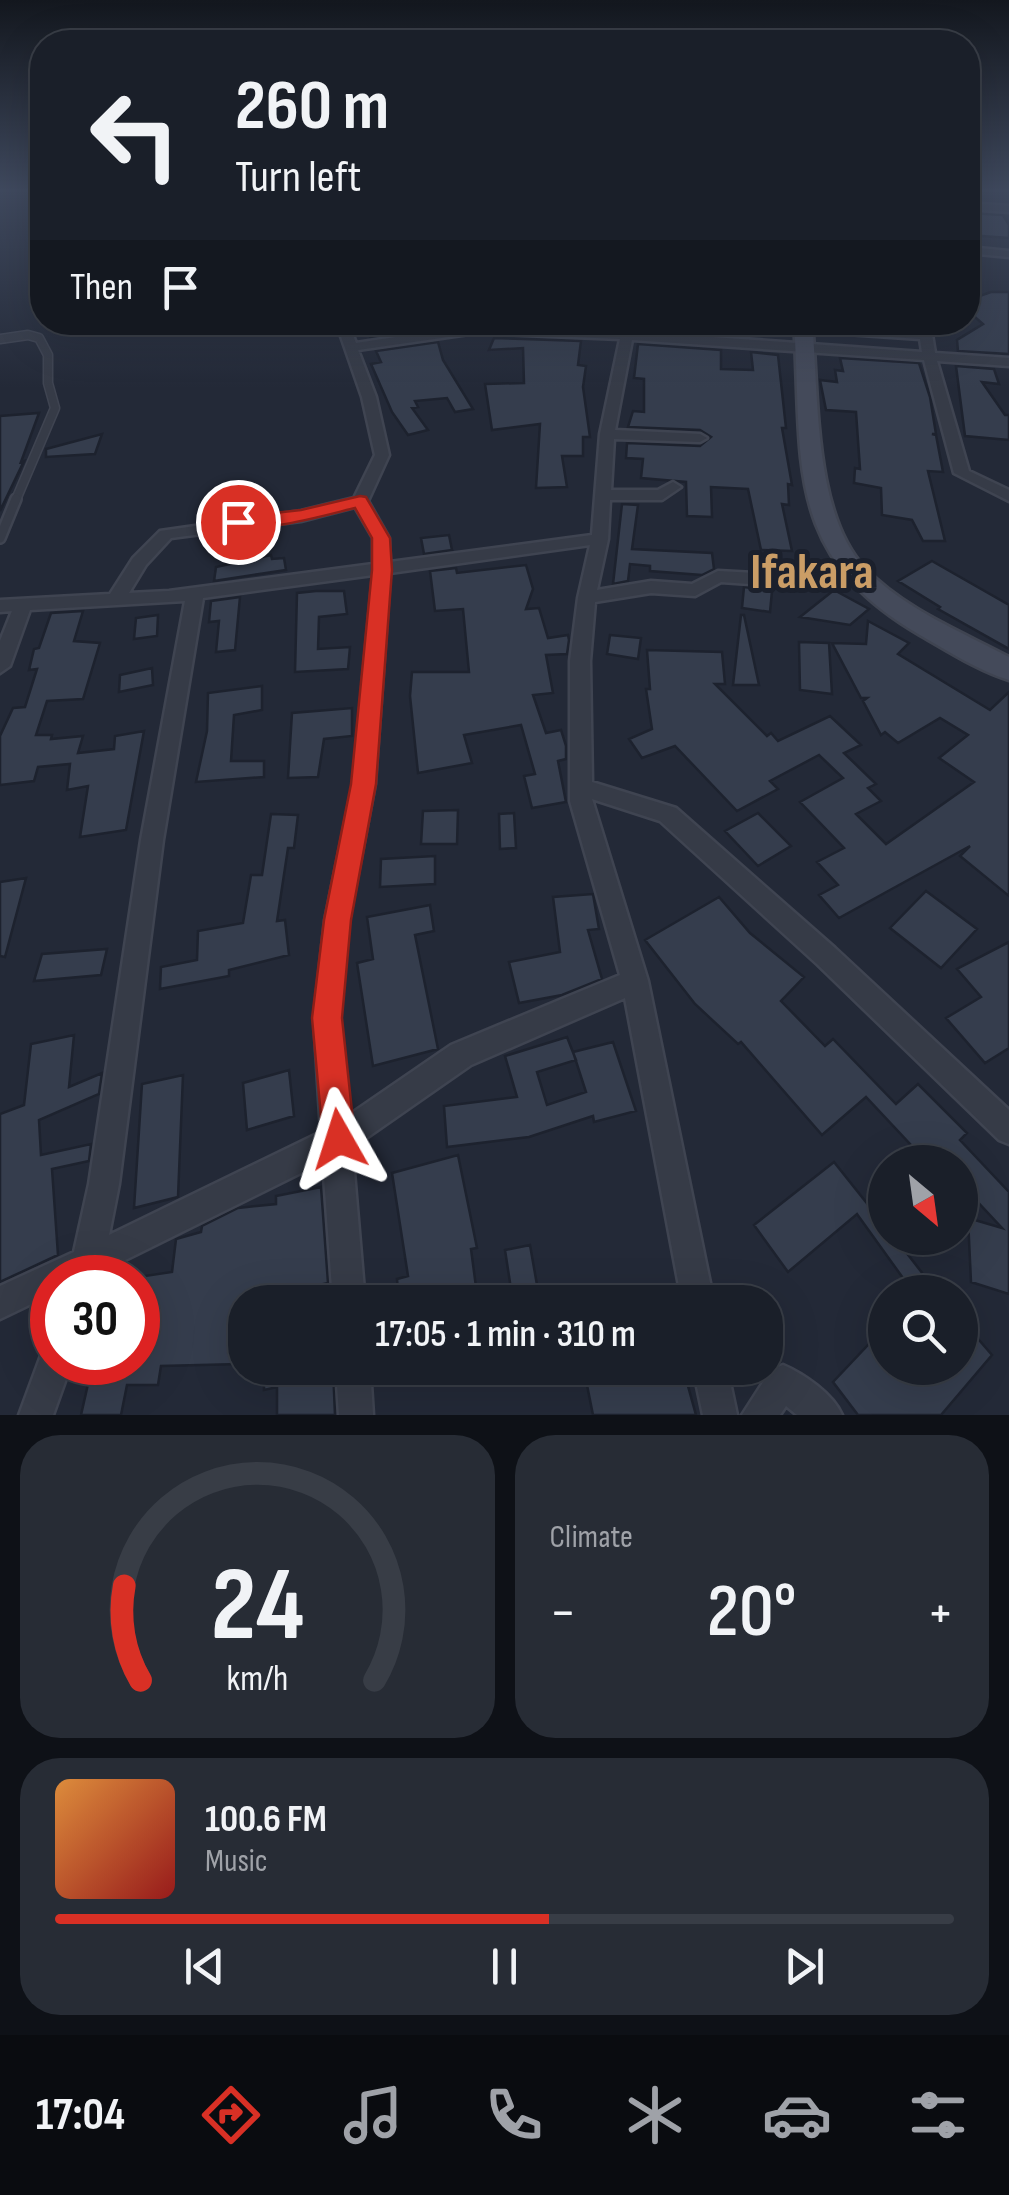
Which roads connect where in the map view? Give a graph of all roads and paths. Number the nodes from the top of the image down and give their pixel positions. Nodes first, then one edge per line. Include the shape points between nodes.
1 (30, 335) edge
2 (31, 335) edge
3 (347, 335) edge
4 (424, 335) edge
5 (615, 335) edge
6 (638, 335) edge
7 (803, 335) edge
8 (814, 335) edge
9 (927, 335) edge
10 (626, 338) junction
11 (0, 339) edge
12 (352, 348) junction
13 (929, 355) junction
14 (1009, 362) edge
15 (607, 434) junction
16 (700, 438) dead end
17 (673, 487) dead end
18 (604, 495) junction
19 (1009, 496) edge
20 (360, 501) junction
21 (0, 538) edge
22 (600, 539) junction
23 (382, 570) junction
24 (793, 581) dead end
25 (196, 594) junction
26 (587, 598) junction
27 (115, 601) junction
28 (23, 605) junction
29 (0, 606) edge
30 (0, 666) edge
31 (1009, 670) edge
32 (581, 786) junction
33 (635, 981) junction
34 (1009, 1130) edge
35 (339, 1139) junction
36 (90, 1255) edge
37 (115, 1255) edge
38 (348, 1285) edge
39 (695, 1285) edge
40 (30, 1289) edge
41 (0, 1303) edge
42 (47, 1385) edge
43 (354, 1385) edge
44 (714, 1385) edge
45 (36, 1415) edge
46 (356, 1415) edge
47 (720, 1415) edge
48 (759, 1415) edge
49 (824, 1415) edge

1 - 11 lane
2 - 21 lane via 48,355 55,408
3 - 12 street
4 - 12 street
5 - 10 street
6 - 10 street
7 - 31 main road via 820,502 839,553 892,605
8 - 13 street
9 - 13 street
10 - 15 street
12 - 20 street via 382,456
13 - 14 street
13 - 19 street via 962,474
15 - 16 street
15 - 18 street
17 - 18 street via 662,495
18 - 22 street
20 - 23 street via 381,538
20 - 27 street via 166,534
22 - 23 street
22 - 26 street
23 - 25 street
23 - 35 street via 364,784 327,1018
24 - 26 street via 718,576 695,590 651,587
25 - 27 street
25 - 36 street
26 - 32 street via 580,660
27 - 28 street
28 - 29 street
28 - 30 street
32 - 33 street
32 - 34 street via 668,814
33 - 35 street via 461,1054
33 - 39 street
35 - 37 street
35 - 38 street
40 - 41 street
42 - 45 street
43 - 46 street
44 - 47 street
48 - 49 street via 783,1382

